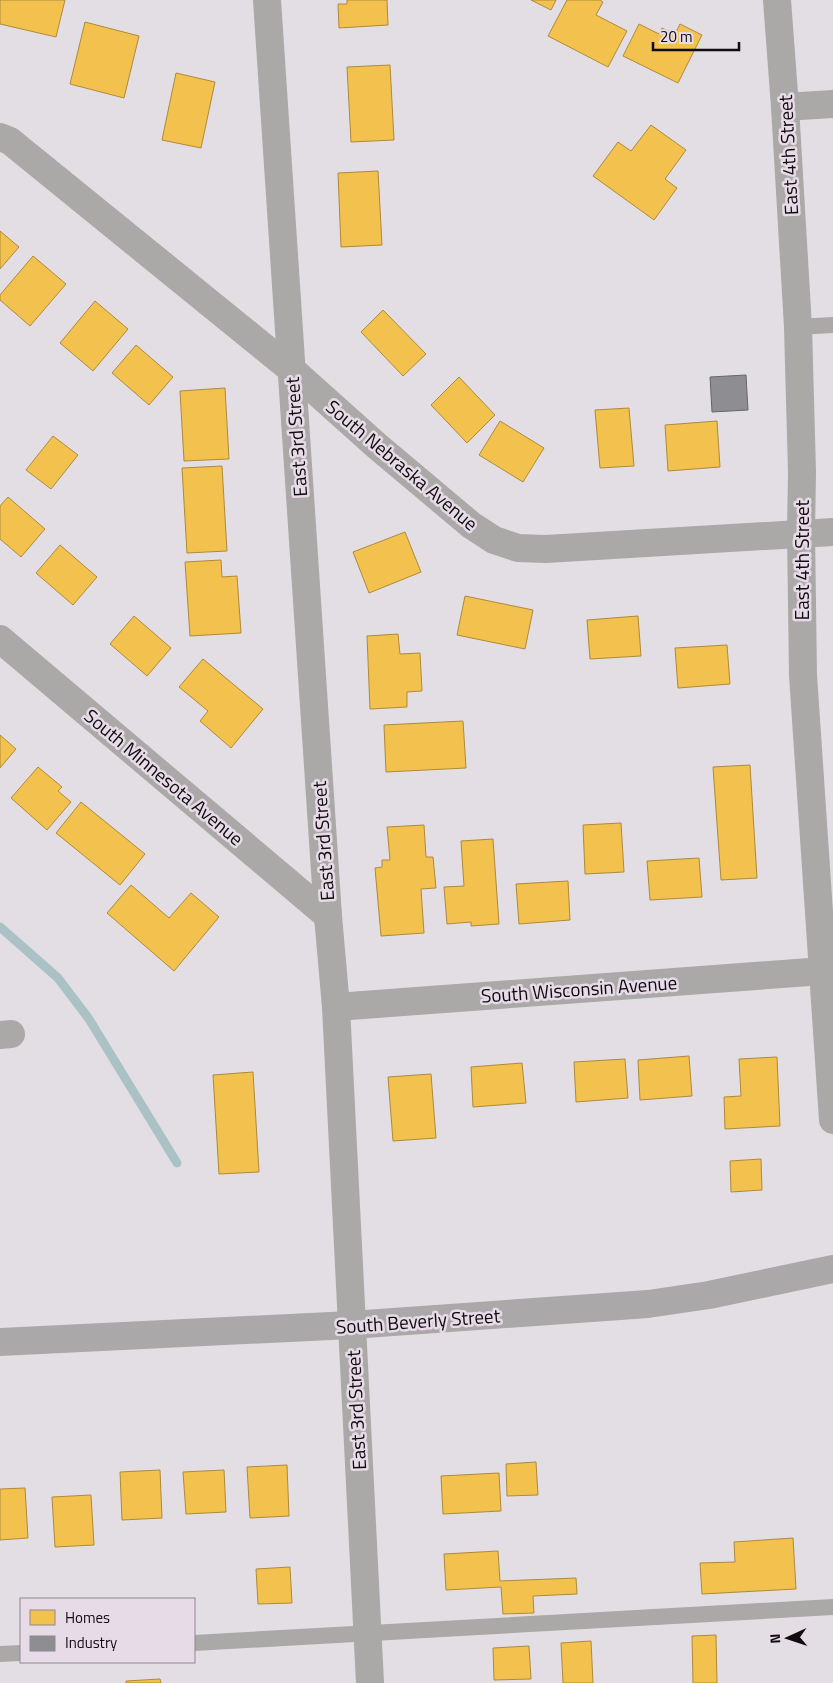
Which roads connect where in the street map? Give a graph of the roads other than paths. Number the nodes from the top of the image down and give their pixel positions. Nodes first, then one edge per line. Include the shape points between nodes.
1 (267, 0) edge
2 (777, 0) edge
3 (833, 104) edge
4 (785, 107) junction
5 (0, 137) edge
6 (833, 325) edge
7 (798, 327) junction
8 (292, 370) junction
9 (833, 532) edge
10 (801, 533) junction
11 (0, 639) edge
12 (328, 916) junction
13 (823, 971) junction
14 (336, 1007) junction
15 (833, 1120) edge
16 (833, 1268) edge
17 (351, 1325) junction
18 (0, 1342) edge
19 (833, 1607) edge
20 (367, 1633) junction
21 (195, 1643) edge
22 (20, 1653) edge
23 (0, 1654) edge
24 (370, 1683) edge

1 - 8 street, East 3rd Street
2 - 4 street, East 4th Street
3 - 4 street
4 - 7 street, East 4th Street
5 - 8 street, South Nebraska Avenue via 10,141
6 - 7 lane
7 - 10 street, East 4th Street
8 - 10 street, South Nebraska Avenue via 471,525 494,540 518,548
8 - 12 street, East 3rd Street
9 - 10 street, South Nebraska Avenue
10 - 13 street, East 4th Street via 804,675
11 - 12 street, South Minnesota Avenue
12 - 14 street, East 3rd Street
13 - 14 street, South Wisconsin Avenue
13 - 15 street, East 4th Street
14 - 17 street, East 3rd Street
16 - 17 main road, South Beverly Street via 709,1295 648,1304
17 - 18 main road, South Beverly Street
17 - 20 street, East 3rd Street
19 - 20 lane
20 - 21 lane
20 - 24 street, East 3rd Street
22 - 23 lane

